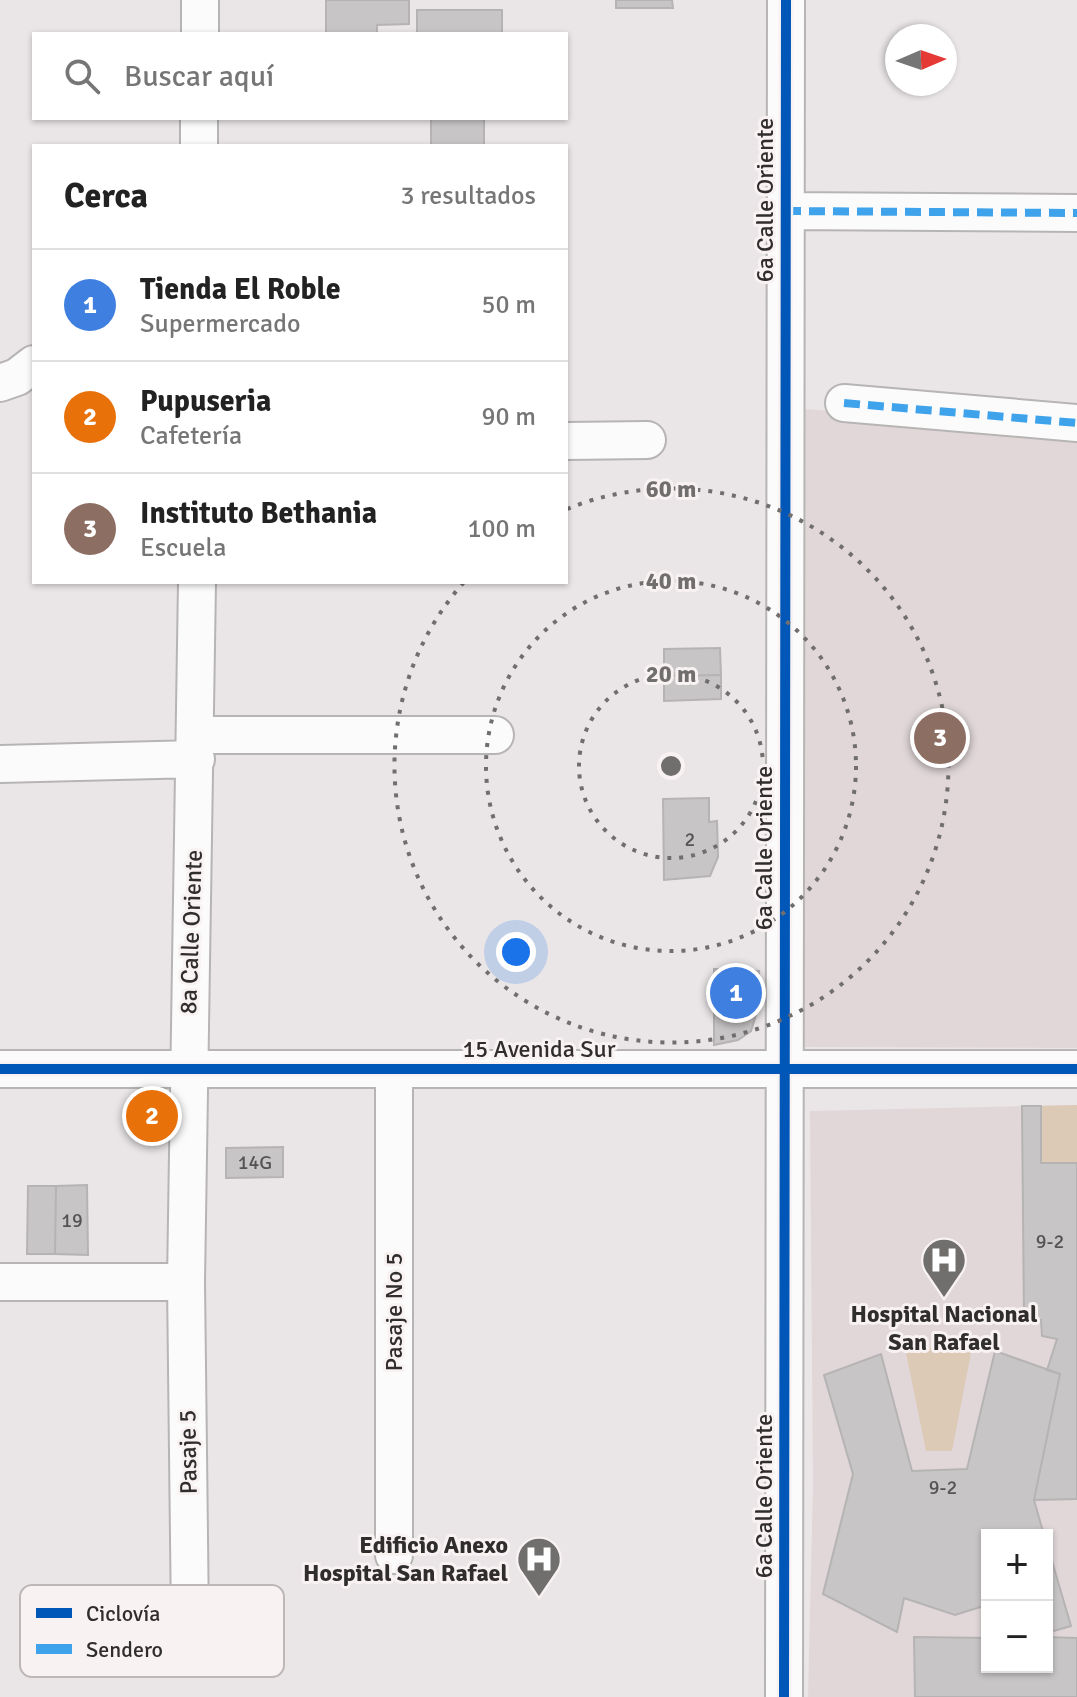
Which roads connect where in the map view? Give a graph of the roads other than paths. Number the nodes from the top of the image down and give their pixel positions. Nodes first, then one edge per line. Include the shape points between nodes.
1 (200, 0) edge
2 (786, 0) edge
3 (200, 32) edge
4 (199, 120) edge
5 (199, 144) edge
6 (785, 211) junction
7 (1077, 213) edge
8 (32, 366) edge
9 (0, 383) edge
10 (844, 403) dead end
11 (1077, 423) edge
12 (647, 440) dead end
13 (568, 441) edge
14 (197, 584) edge
15 (495, 735) dead end
16 (196, 747) junction
17 (0, 764) edge
18 (188, 1068) junction
19 (0, 1069) edge
20 (394, 1069) junction
21 (784, 1069) junction
22 (1077, 1069) edge
23 (0, 1282) edge
24 (186, 1282) junction
25 (394, 1555) dead end
26 (190, 1585) edge
27 (784, 1697) edge

1 - 3 street
2 - 6 street, 6a Calle Oriente
4 - 5 street
6 - 7 street
6 - 21 street, 6a Calle Oriente
8 - 9 street
10 - 11 street
12 - 13 street
14 - 16 street, 8a Calle Oriente
15 - 16 street
16 - 17 street
16 - 18 street, 8a Calle Oriente
18 - 19 street, 15 Avenida Sur
18 - 20 street, 15 Avenida Sur
18 - 24 street, 8a Calle Oriente
20 - 21 street, 15 Avenida Sur
20 - 25 street, Pasaje No 5
21 - 22 street, 15 Avenida Sur
21 - 27 street, 6a Calle Oriente
23 - 24 street
24 - 26 street, Pasaje 5

